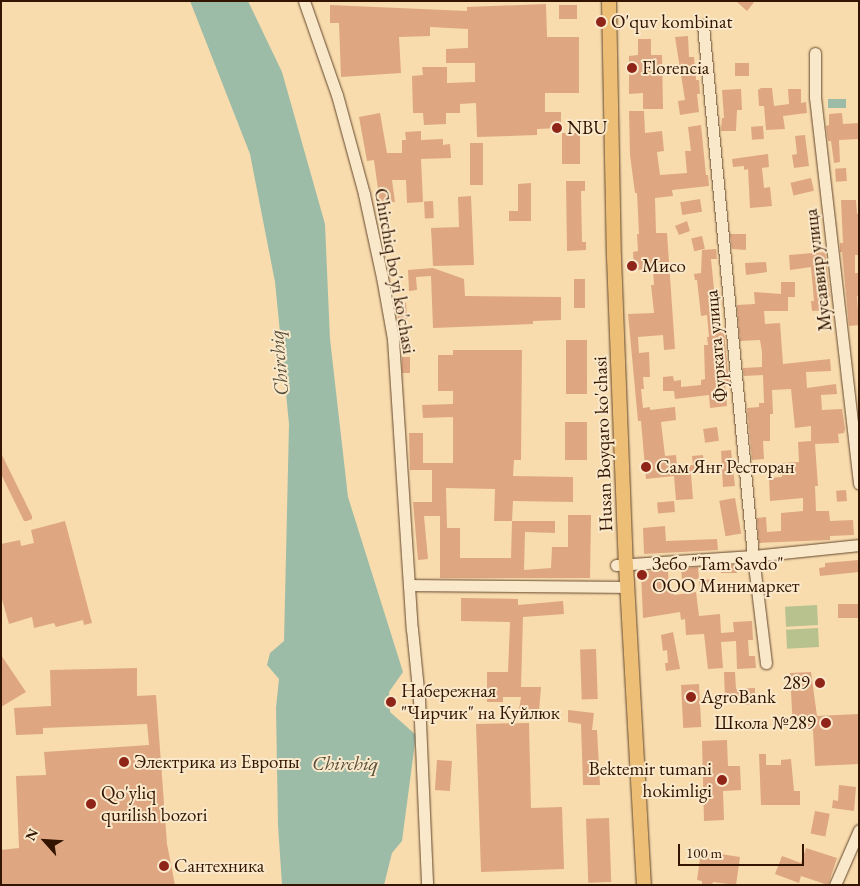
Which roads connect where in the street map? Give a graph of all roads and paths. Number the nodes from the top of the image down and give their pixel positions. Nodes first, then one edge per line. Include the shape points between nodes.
1 (304, 1) edge
2 (601, 1) edge
3 (609, 1) edge
4 (703, 25) dead end
5 (814, 53) dead end
6 (859, 484) edge
7 (859, 545) edge
8 (753, 556) junction
9 (621, 565) junction
10 (410, 585) junction
11 (622, 587) junction
12 (766, 663) dead end
13 (859, 830) edge
14 (427, 885) edge
15 (634, 885) edge
16 (644, 885) edge
17 (835, 885) edge

1 - 10 street, Chirchiq bo'yi ko'chasi via 337,95 382,277 393,339
2 - 9 main road, Husan Boyqaro ko'chasi via 606,260
3 - 9 main road, Husan Boyqaro ko'chasi
4 - 8 street, Фурката улица
5 - 6 street, Мусаввир улица via 815,97
7 - 8 street
8 - 9 street
8 - 12 street, Фурката улица
9 - 11 main road, Husan Boyqaro ko'chasi
10 - 11 street
10 - 14 street, Chirchiq bo'yi ko'chasi via 419,699
11 - 15 main road, Husan Boyqaro ko'chasi
11 - 16 main road, Husan Boyqaro ko'chasi
13 - 17 street

